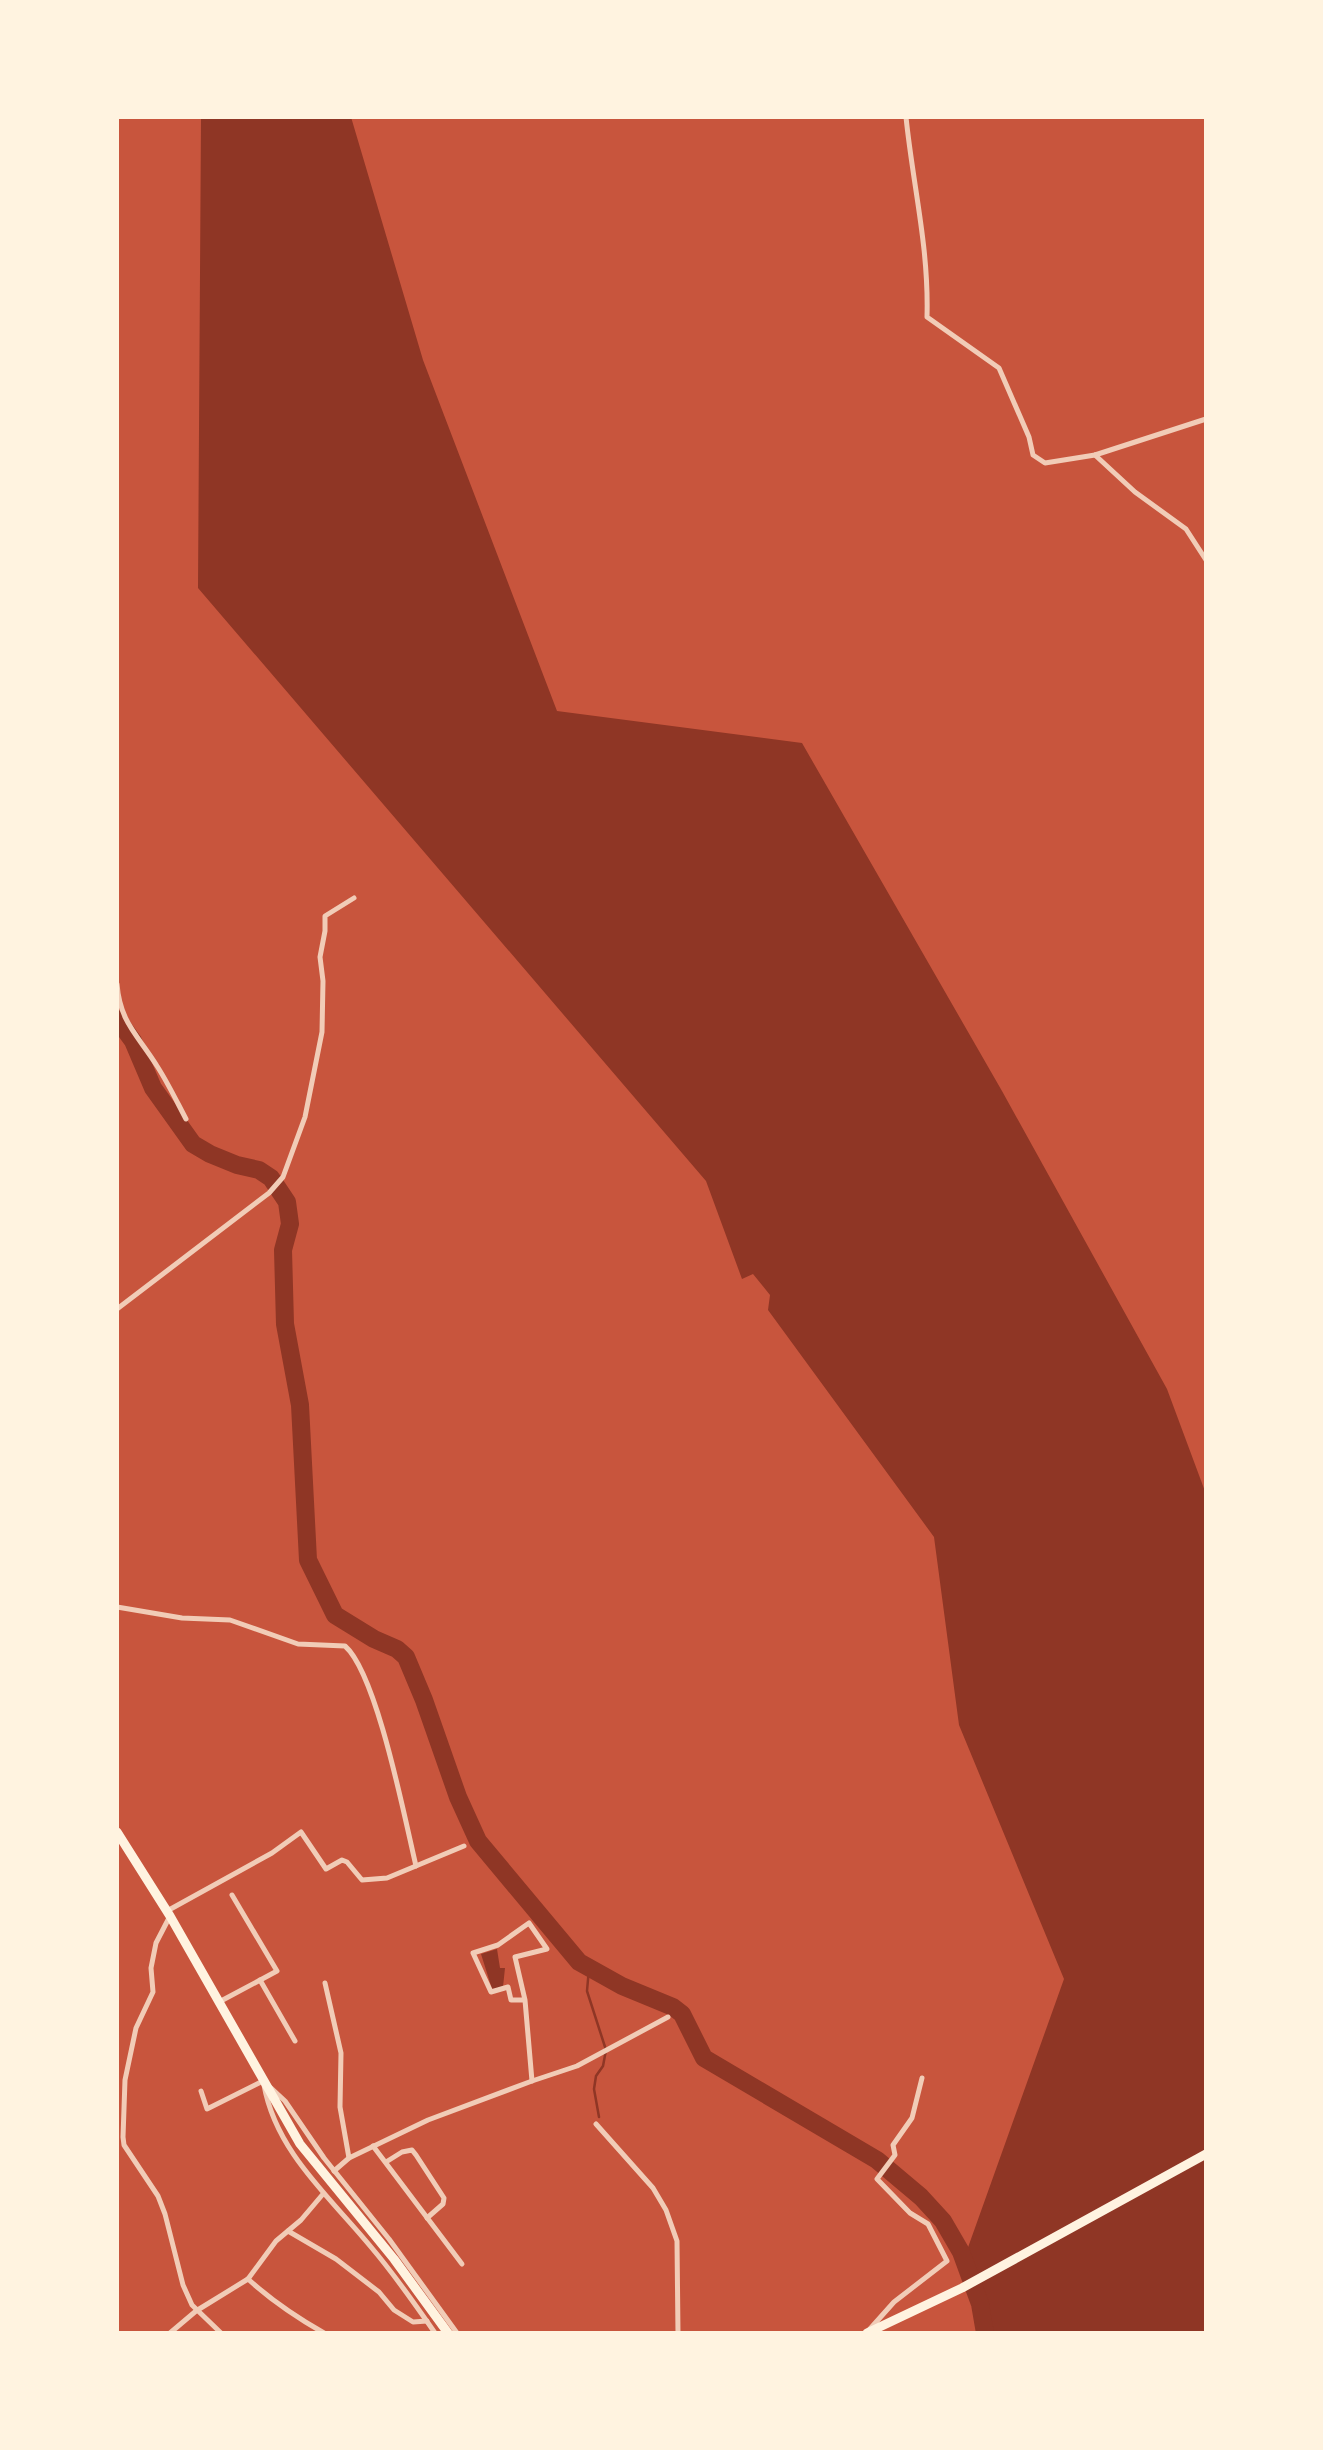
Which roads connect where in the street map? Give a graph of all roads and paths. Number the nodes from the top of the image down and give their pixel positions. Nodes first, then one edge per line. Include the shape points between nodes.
1 (906, 117) edge
2 (1206, 419) edge
3 (1095, 455) junction
4 (1206, 560) edge
5 (354, 898) dead end
6 (117, 984) edge
7 (118, 1002) edge
8 (186, 1119) dead end
9 (117, 1309) edge
10 (117, 1607) edge
11 (117, 1832) edge
12 (464, 1846) dead end
13 (416, 1866) junction
14 (232, 1895) dead end
15 (169, 1914) junction
16 (260, 1980) junction
17 (325, 1983) dead end
18 (525, 2000) junction
19 (219, 2002) junction
20 (668, 2017) dead end
21 (295, 2041) dead end
22 (922, 2078) dead end
23 (125, 2080) junction
24 (117, 2081) edge
25 (263, 2081) junction
26 (532, 2081) junction
27 (201, 2091) dead end
28 (596, 2124) dead end
29 (373, 2146) junction
30 (1206, 2154) edge
31 (349, 2158) junction
32 (386, 2162) junction
33 (334, 2171) junction
34 (323, 2193) junction
35 (427, 2218) junction
36 (288, 2231) junction
37 (462, 2264) dead end
38 (248, 2278) junction
39 (196, 2311) junction
40 (427, 2321) junction
41 (170, 2333) edge
42 (221, 2333) edge
43 (324, 2333) edge
44 (435, 2333) edge
45 (447, 2333) edge
46 (457, 2333) edge
47 (678, 2333) edge
48 (867, 2333) edge

1 - 3 street via 924,236 927,317 999,368 1033,454 1045,463
2 - 3 street
3 - 4 street via 1186,529
5 - 9 street via 325,916 320,957 322,1032 305,1117 283,1177 269,1193
6 - 7 street
7 - 8 street via 129,1029 145,1047
10 - 13 street via 230,1620 298,1644 345,1646 363,1674 378,1717
11 - 15 main road
12 - 13 street
13 - 15 street via 387,1878 362,1880 342,1860 326,1869 301,1832
14 - 16 street via 277,1971
15 - 19 main road
15 - 23 street via 156,1943 153,1992 136,2028
16 - 19 street
16 - 21 street
17 - 31 street via 341,2053 340,2107
18 - 18 street via 511,2000 508,1987 491,1993 473,1953 498,1944 528,1923 547,1949 515,1957
18 - 26 street
19 - 25 main road
20 - 26 street via 577,2066
22 - 48 street via 912,2118 893,2145 895,2155 877,2179 910,2213 928,2224 947,2261 894,2302
23 - 24 street
23 - 39 street via 124,2145 158,2196 183,2285
25 - 27 street via 207,2109
25 - 33 street via 285,2101
25 - 34 street via 268,2108 303,2169
25 - 45 main road via 300,2144 394,2259
26 - 29 street
28 - 47 street via 653,2188 666,2210 677,2241
29 - 31 street
29 - 32 street
30 - 48 main road via 936,2301
31 - 33 street
32 - 35 street
32 - 35 street via 402,2152 412,2150 416,2155 444,2198
33 - 46 street
34 - 36 street
34 - 40 street
35 - 37 street
36 - 38 street
36 - 40 street via 336,2259 379,2292 394,2310 413,2322
38 - 39 street
38 - 43 street via 264,2294
39 - 41 street
39 - 42 street
40 - 44 street

